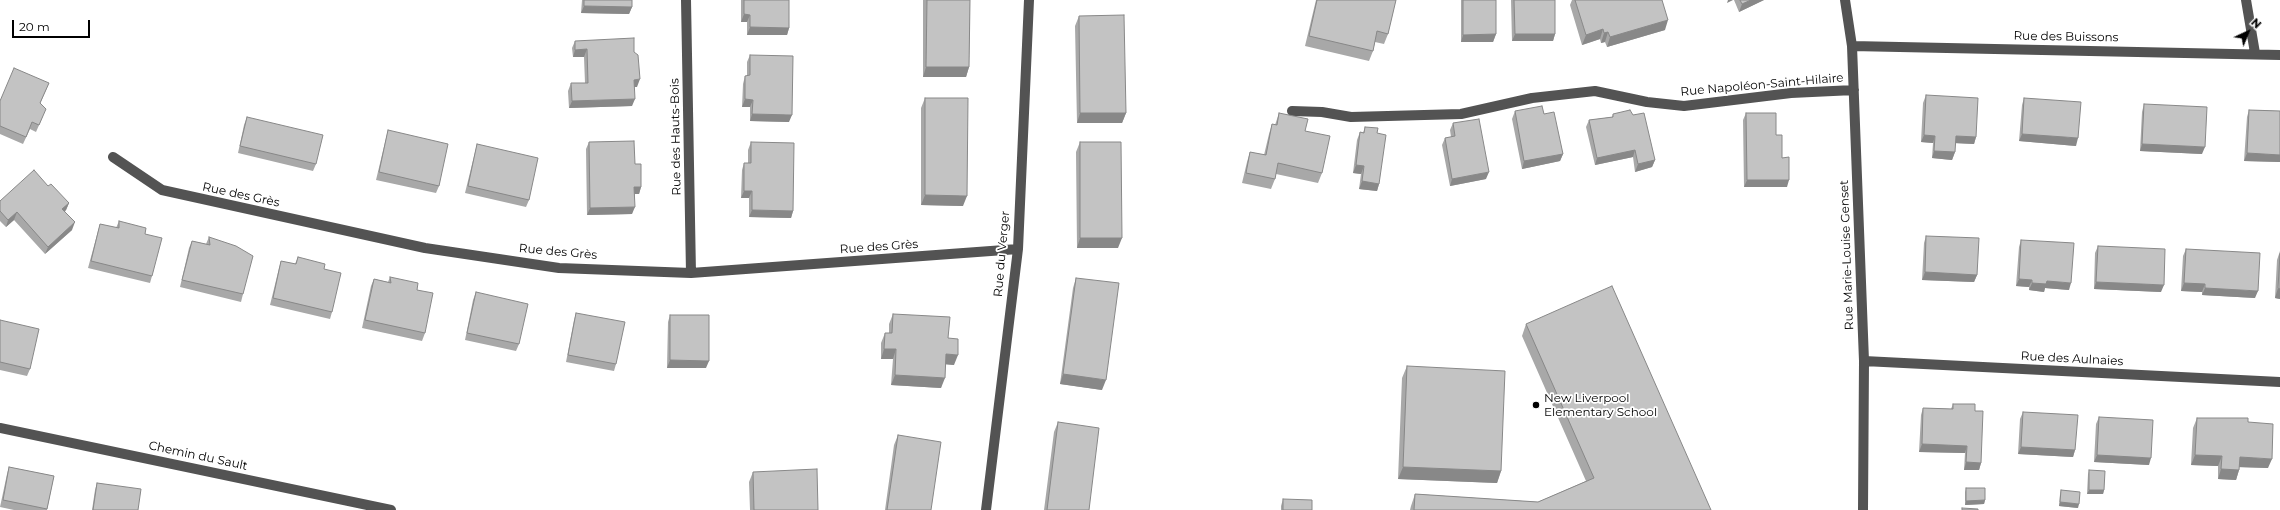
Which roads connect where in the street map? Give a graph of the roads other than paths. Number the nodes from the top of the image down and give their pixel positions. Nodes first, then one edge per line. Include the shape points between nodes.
1 (686, 0) edge
2 (1029, 0) edge
3 (1845, 0) edge
4 (2246, 0) edge
5 (1852, 46) junction
6 (2255, 53) junction
7 (2280, 55) edge
8 (1854, 90) junction
9 (1292, 111) dead end
10 (113, 157) dead end
11 (1018, 250) junction
12 (691, 274) junction
13 (1864, 361) junction
14 (2280, 382) edge
15 (0, 428) edge
16 (391, 510) edge
17 (986, 510) edge
18 (1863, 510) edge

1 - 12 street, Rue des Hauts-Bois
2 - 11 street, Rue du Verger
3 - 5 street, Rue Marie-Louise Genset
4 - 6 street
5 - 6 street, Rue des Buissons
5 - 8 street, Rue Marie-Louise Genset
6 - 7 street, Rue des Buissons
8 - 9 street, Rue Napoléon-Saint-Hilaire via 1684,106 1647,102 1594,91 1532,98 1461,114 1351,117 1322,112
8 - 13 street, Rue Marie-Louise Genset
10 - 12 street, Rue des Grès via 162,190 425,248 559,268
11 - 12 street, Rue des Grès
11 - 17 street, Rue du Verger
13 - 14 street, Rue des Aulnaies
13 - 18 street, Rue Marie-Louise Genset
15 - 16 street, Chemin du Sault

